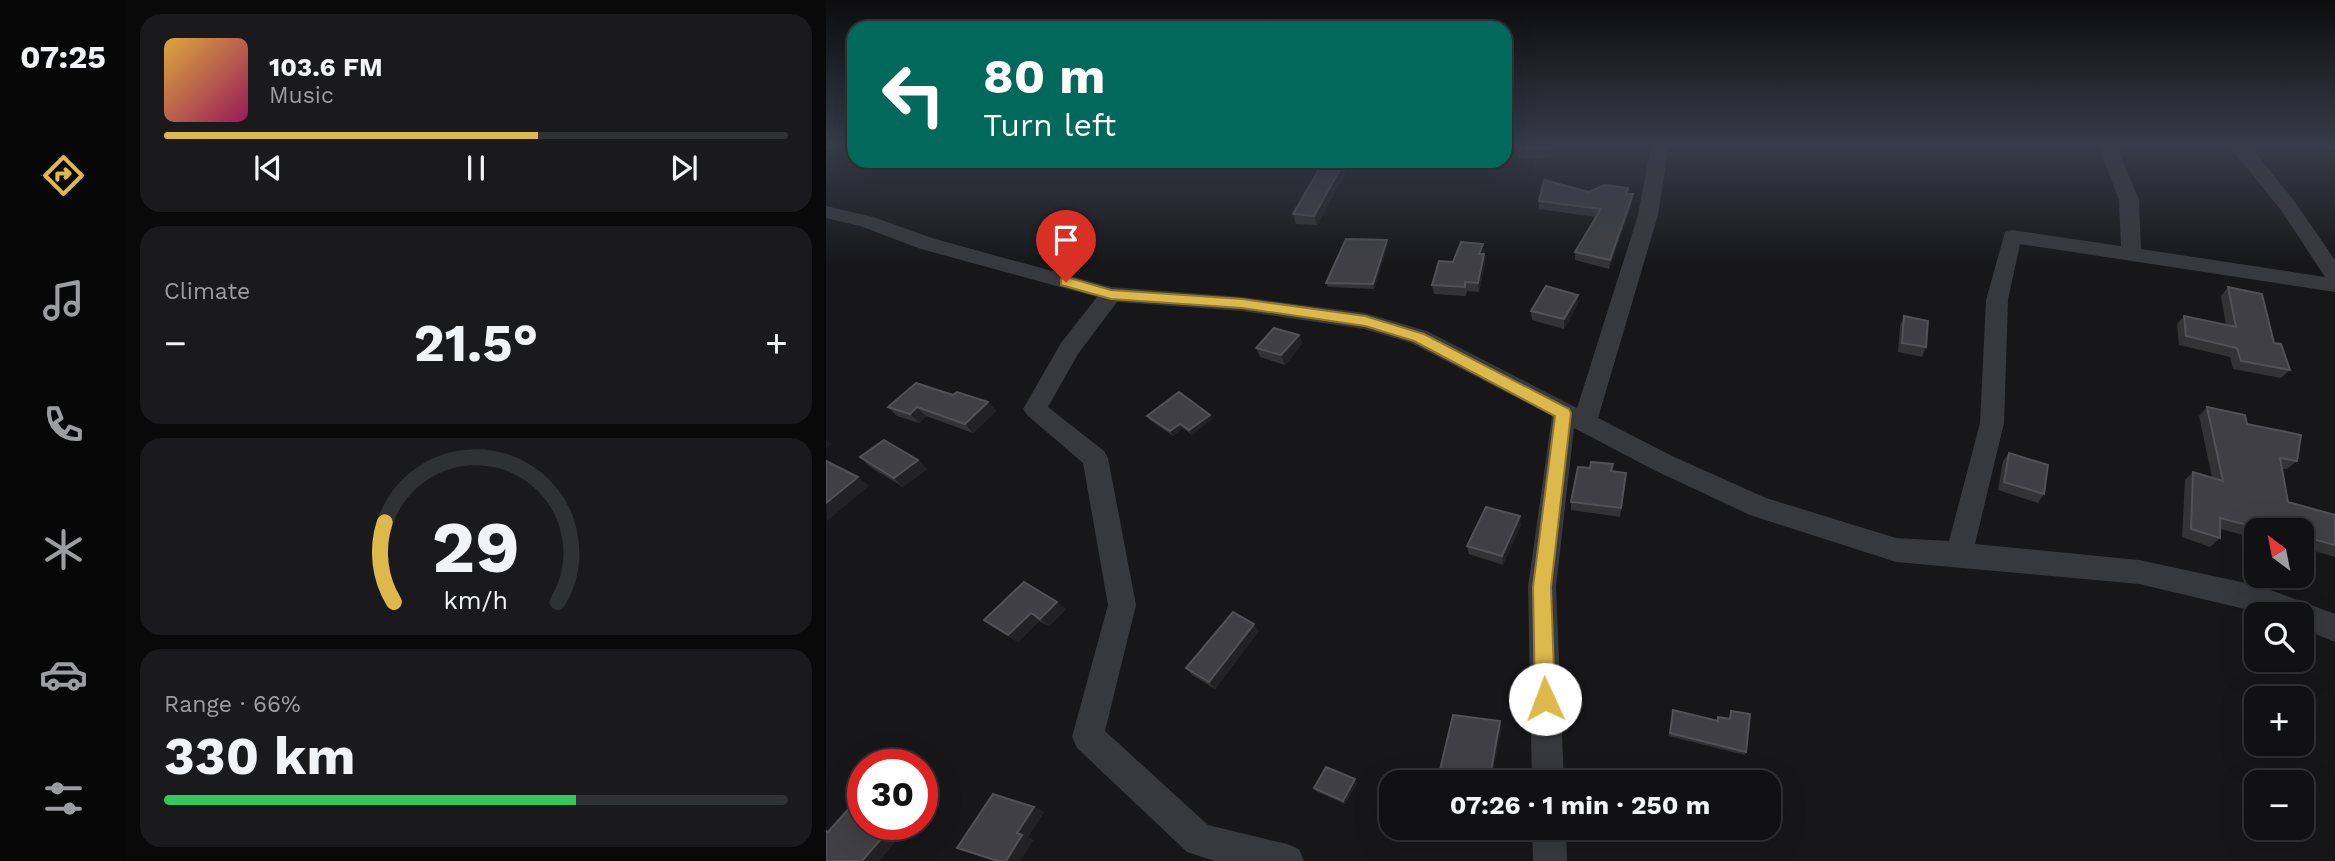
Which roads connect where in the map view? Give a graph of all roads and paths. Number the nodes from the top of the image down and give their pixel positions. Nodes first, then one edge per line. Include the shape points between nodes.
1 (1653, 185) edge
2 (2123, 185) edge
3 (2272, 185) edge
4 (826, 212) edge
5 (2132, 255) junction
6 (2335, 275) edge
7 (2335, 285) edge
8 (1111, 294) junction
9 (1574, 417) junction
10 (1959, 554) junction
11 (2268, 602) edge
12 (2314, 620) edge
13 (2335, 628) edge
14 (1548, 770) edge
15 (1549, 840) edge
16 (1287, 861) edge
17 (1550, 861) edge

1 - 9 street via 1648,215
2 - 5 street via 2129,200
3 - 6 street
4 - 8 street
5 - 7 street
5 - 10 street via 2012,236 1997,300 1992,424
8 - 9 street via 1242,304 1365,321 1419,337
8 - 16 street via 1069,349 1035,409 1095,458 1122,605 1088,737 1199,840
9 - 10 street via 1759,507 1896,550
9 - 14 street via 1542,587
10 - 11 street via 2139,572
12 - 13 street
15 - 17 street

